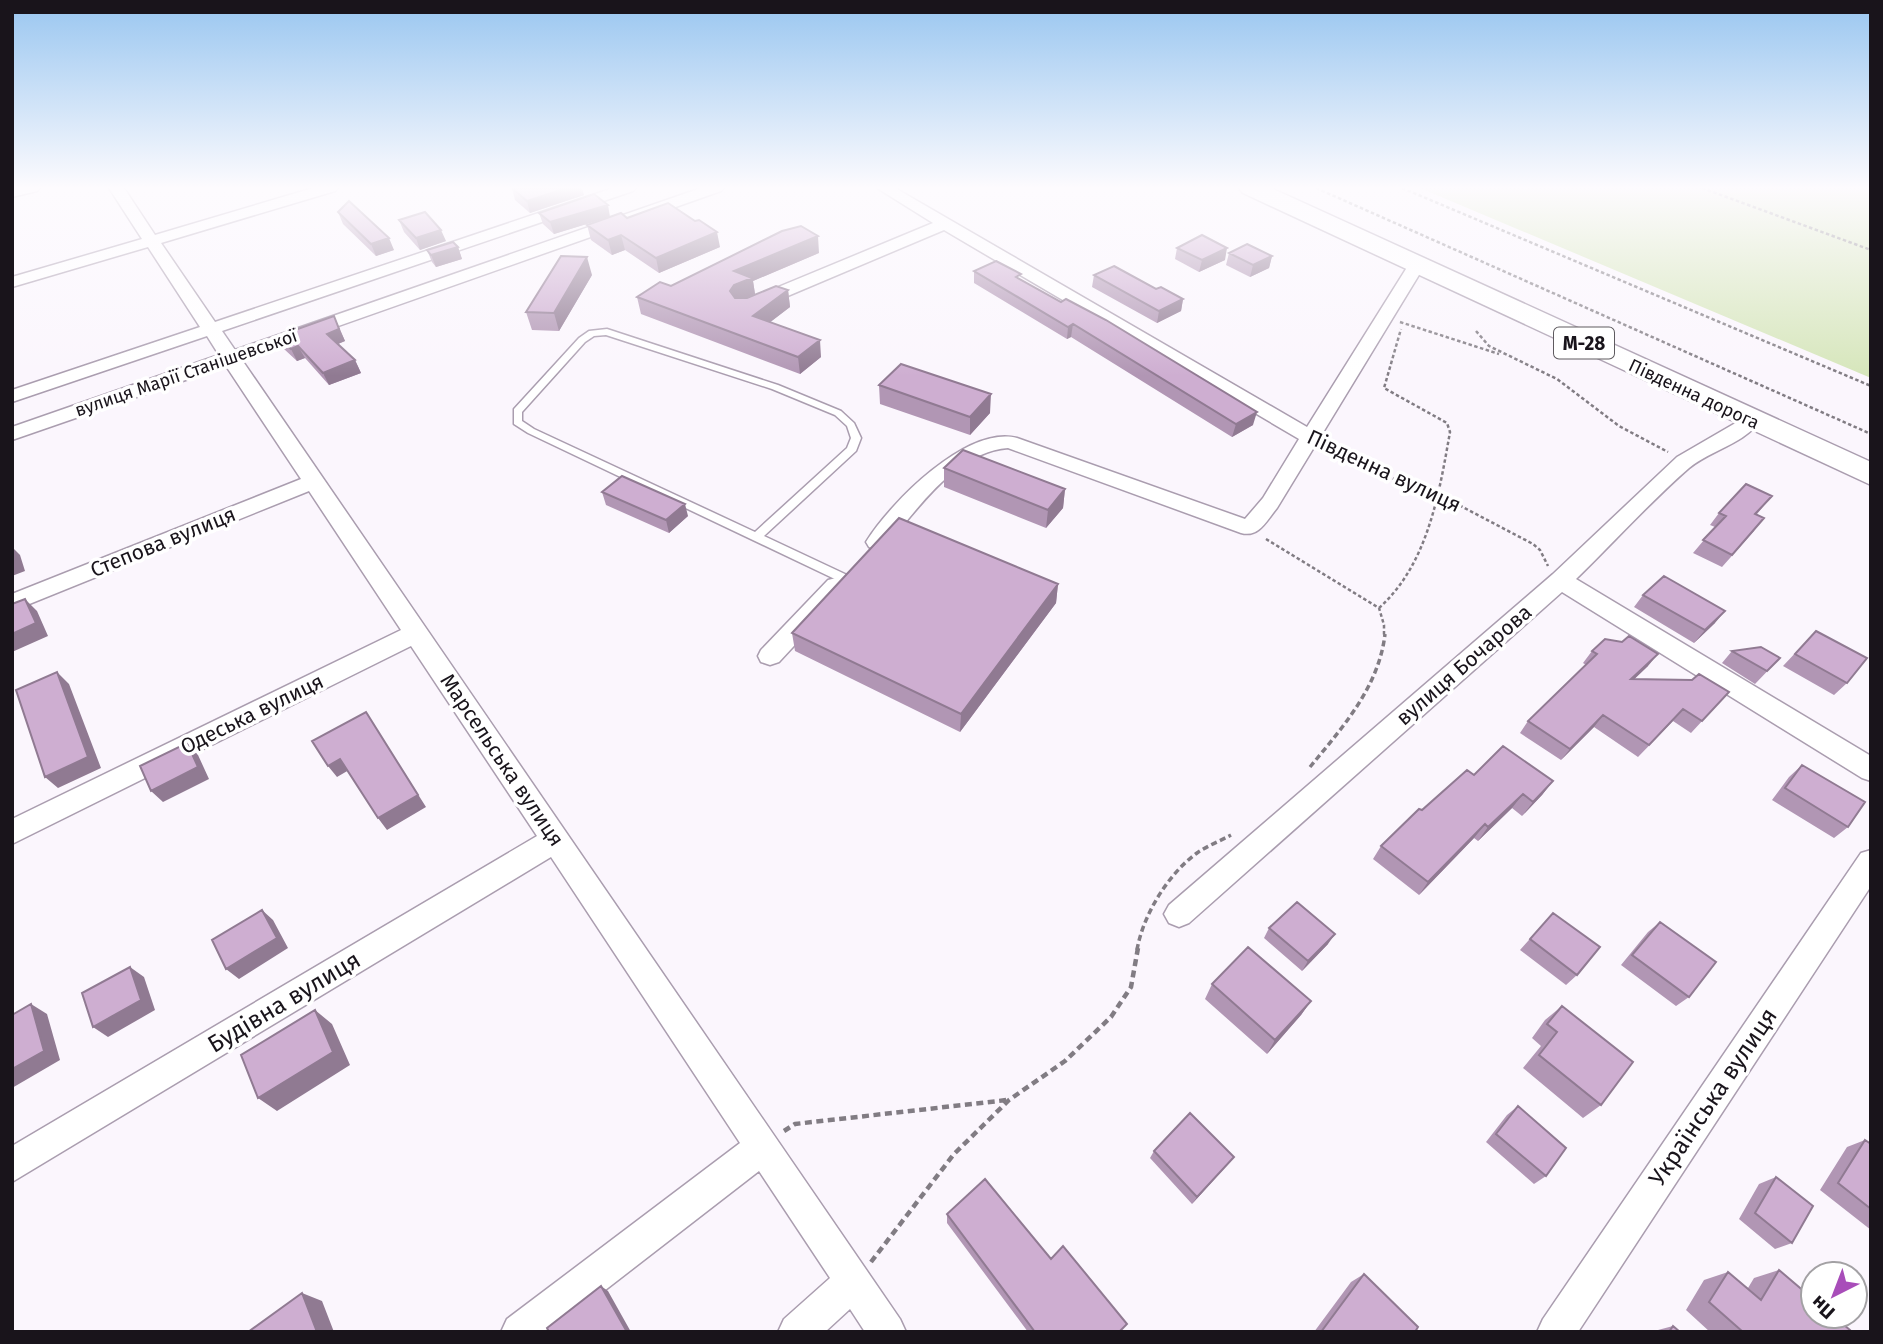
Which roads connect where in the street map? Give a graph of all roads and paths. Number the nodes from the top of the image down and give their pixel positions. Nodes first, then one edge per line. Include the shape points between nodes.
1 (119, 251) edge
2 (159, 251) edge
3 (444, 251) edge
4 (537, 251) edge
5 (880, 251) edge
6 (990, 251) edge
7 (1386, 251) edge
8 (1458, 251) edge
9 (1551, 251) edge
10 (1417, 265) junction
11 (12, 282) edge
12 (744, 308) edge
13 (1395, 318) junction
14 (212, 330) junction
15 (1476, 331) dead end
16 (1511, 357) junction
17 (231, 358) junction
18 (1871, 386) edge
19 (12, 396) edge
20 (1751, 419) junction
21 (1871, 433) edge
22 (12, 434) edge
23 (1310, 437) junction
24 (1684, 461) junction
25 (1871, 475) edge
26 (314, 481) junction
27 (1438, 498) junction
28 (757, 537) junction
29 (843, 578) junction
30 (1561, 580) junction
31 (12, 603) edge
32 (1379, 608) dead end
33 (416, 633) junction
34 (770, 656) dead end
35 (1871, 770) edge
36 (12, 832) edge
37 (555, 840) junction
38 (1871, 862) edge
39 (1179, 914) dead end
40 (1009, 1100) dead end
41 (763, 1147) junction
42 (12, 1165) edge
43 (853, 1282) junction
44 (520, 1332) edge
45 (797, 1332) edge
46 (887, 1332) edge
47 (1556, 1332) edge

1 - 11 street
2 - 14 street, Марсельська вулиця
3 - 14 street, вулиця Марії Станішевської
4 - 17 street, вулиця Марії Станішевської
5 - 12 street
6 - 23 street, Південна вулиця
7 - 10 highway, Південна дорога / М-28
8 - 21 path
9 - 18 path
10 - 13 street
10 - 20 highway, Південна дорога / М-28
13 - 16 path
13 - 23 street
13 - 27 path via 1384,388 1447,423 1451,432
14 - 17 street, Марсельська вулиця
14 - 19 street, вулиця Марії Станішевської
15 - 16 path via 1489,346
16 - 24 path via 1557,379 1619,426
17 - 22 street, вулиця Марії Станішевської
17 - 26 street, Марсельська вулиця
20 - 24 street, вулиця Бочарова via 1729,437
20 - 25 highway, Південна дорога / М-28
23 - 27 path, Південна вулиця
23 - 29 street via 1270,503 1249,528 996,440 950,464
24 - 30 street, вулиця Бочарова
26 - 31 street, Степова вулиця
26 - 33 street, Марсельська вулиця
27 - 30 path, Південна вулиця via 1533,544
27 - 32 path via 1410,572 1394,598
28 - 28 lane via 852,449 856,438 851,425 838,413 775,387 607,332 592,333 582,340 517,411 517,422 531,431
28 - 29 lane
29 - 34 street
30 - 35 street
30 - 39 street, вулиця Бочарова
33 - 36 street, Одеська вулиця
33 - 37 street, Марсельська вулиця
37 - 41 street, Марсельська вулиця
37 - 42 street, Будівна вулиця
38 - 47 street, Українська вулиця
40 - 41 path via 795,1124
41 - 43 street, Марсельська вулиця
41 - 44 street
43 - 45 street
43 - 46 street, Марсельська вулиця

